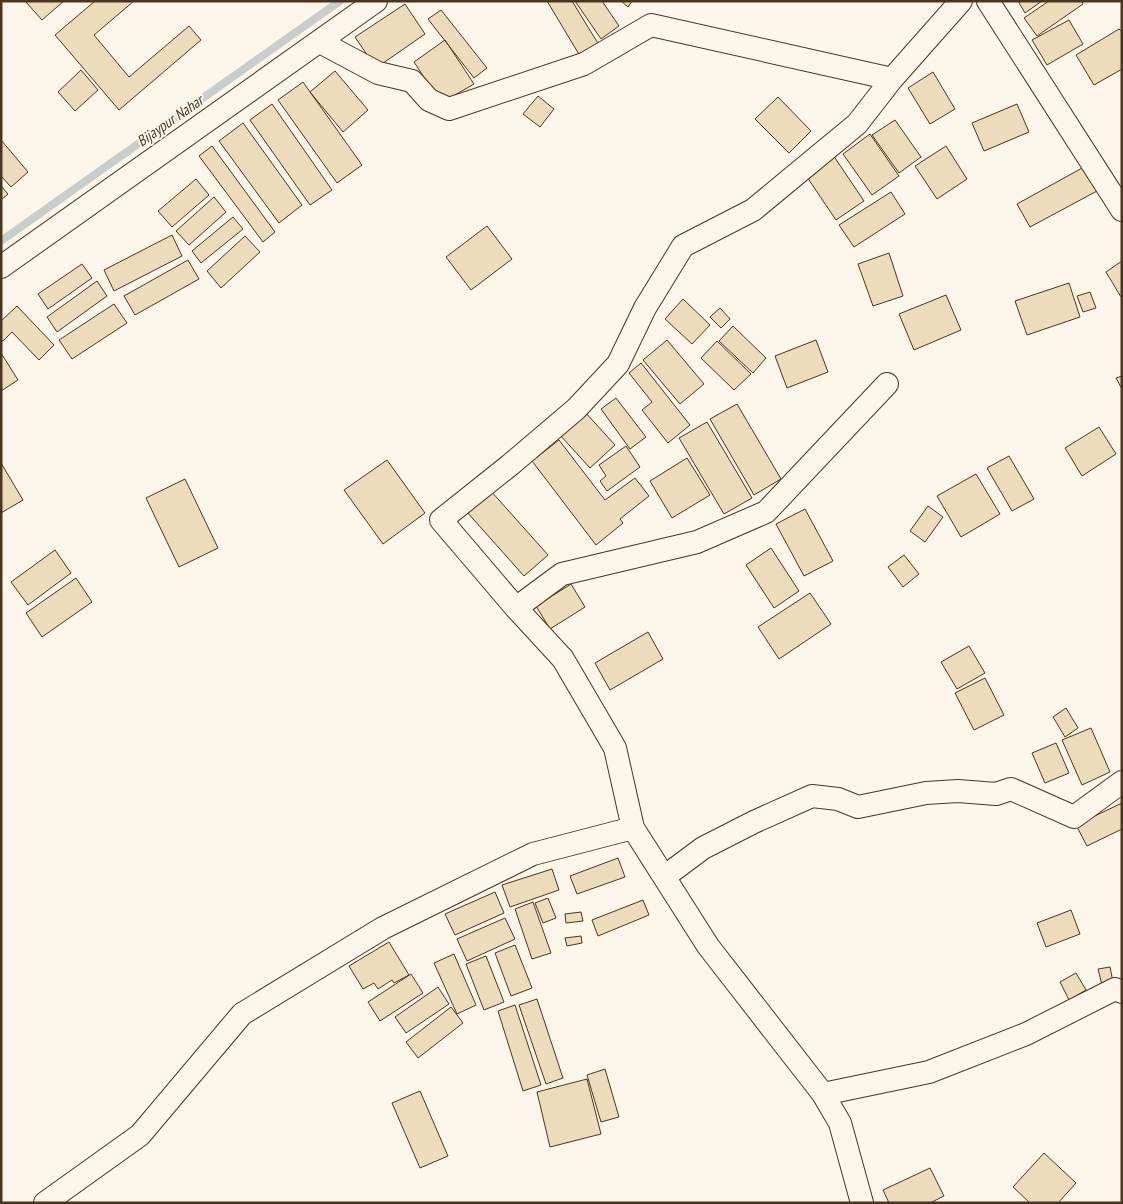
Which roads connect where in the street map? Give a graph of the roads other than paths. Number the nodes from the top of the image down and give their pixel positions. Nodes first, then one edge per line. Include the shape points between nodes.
1 (376, 1) edge
2 (961, 1) edge
3 (988, 1) edge
4 (320, 42) junction
5 (892, 79) junction
6 (1122, 210) edge
7 (1, 267) edge
8 (887, 384) dead end
9 (516, 608) junction
10 (1122, 782) edge
11 (633, 828) junction
12 (664, 877) junction
13 (1122, 992) edge
14 (823, 1094) junction
15 (44, 1203) edge
16 (862, 1203) edge

1 - 4 street
2 - 5 street
3 - 6 street
4 - 5 street via 378,73 412,80 429,100 449,109 584,64 651,25
4 - 7 street
5 - 9 street via 857,124 753,210 683,246 645,308 618,364 576,409 441,520
8 - 9 street via 766,512 697,542 562,574
9 - 11 street via 563,659 615,748
10 - 12 street via 1074,816 1011,789 996,794 926,793 858,807 838,798 812,796 703,848
11 - 12 street
11 - 15 street via 533,854 383,928 242,1014 140,1135
12 - 14 street via 708,946
13 - 14 street via 1116,989 1026,1034 929,1072
14 - 16 street via 840,1124

